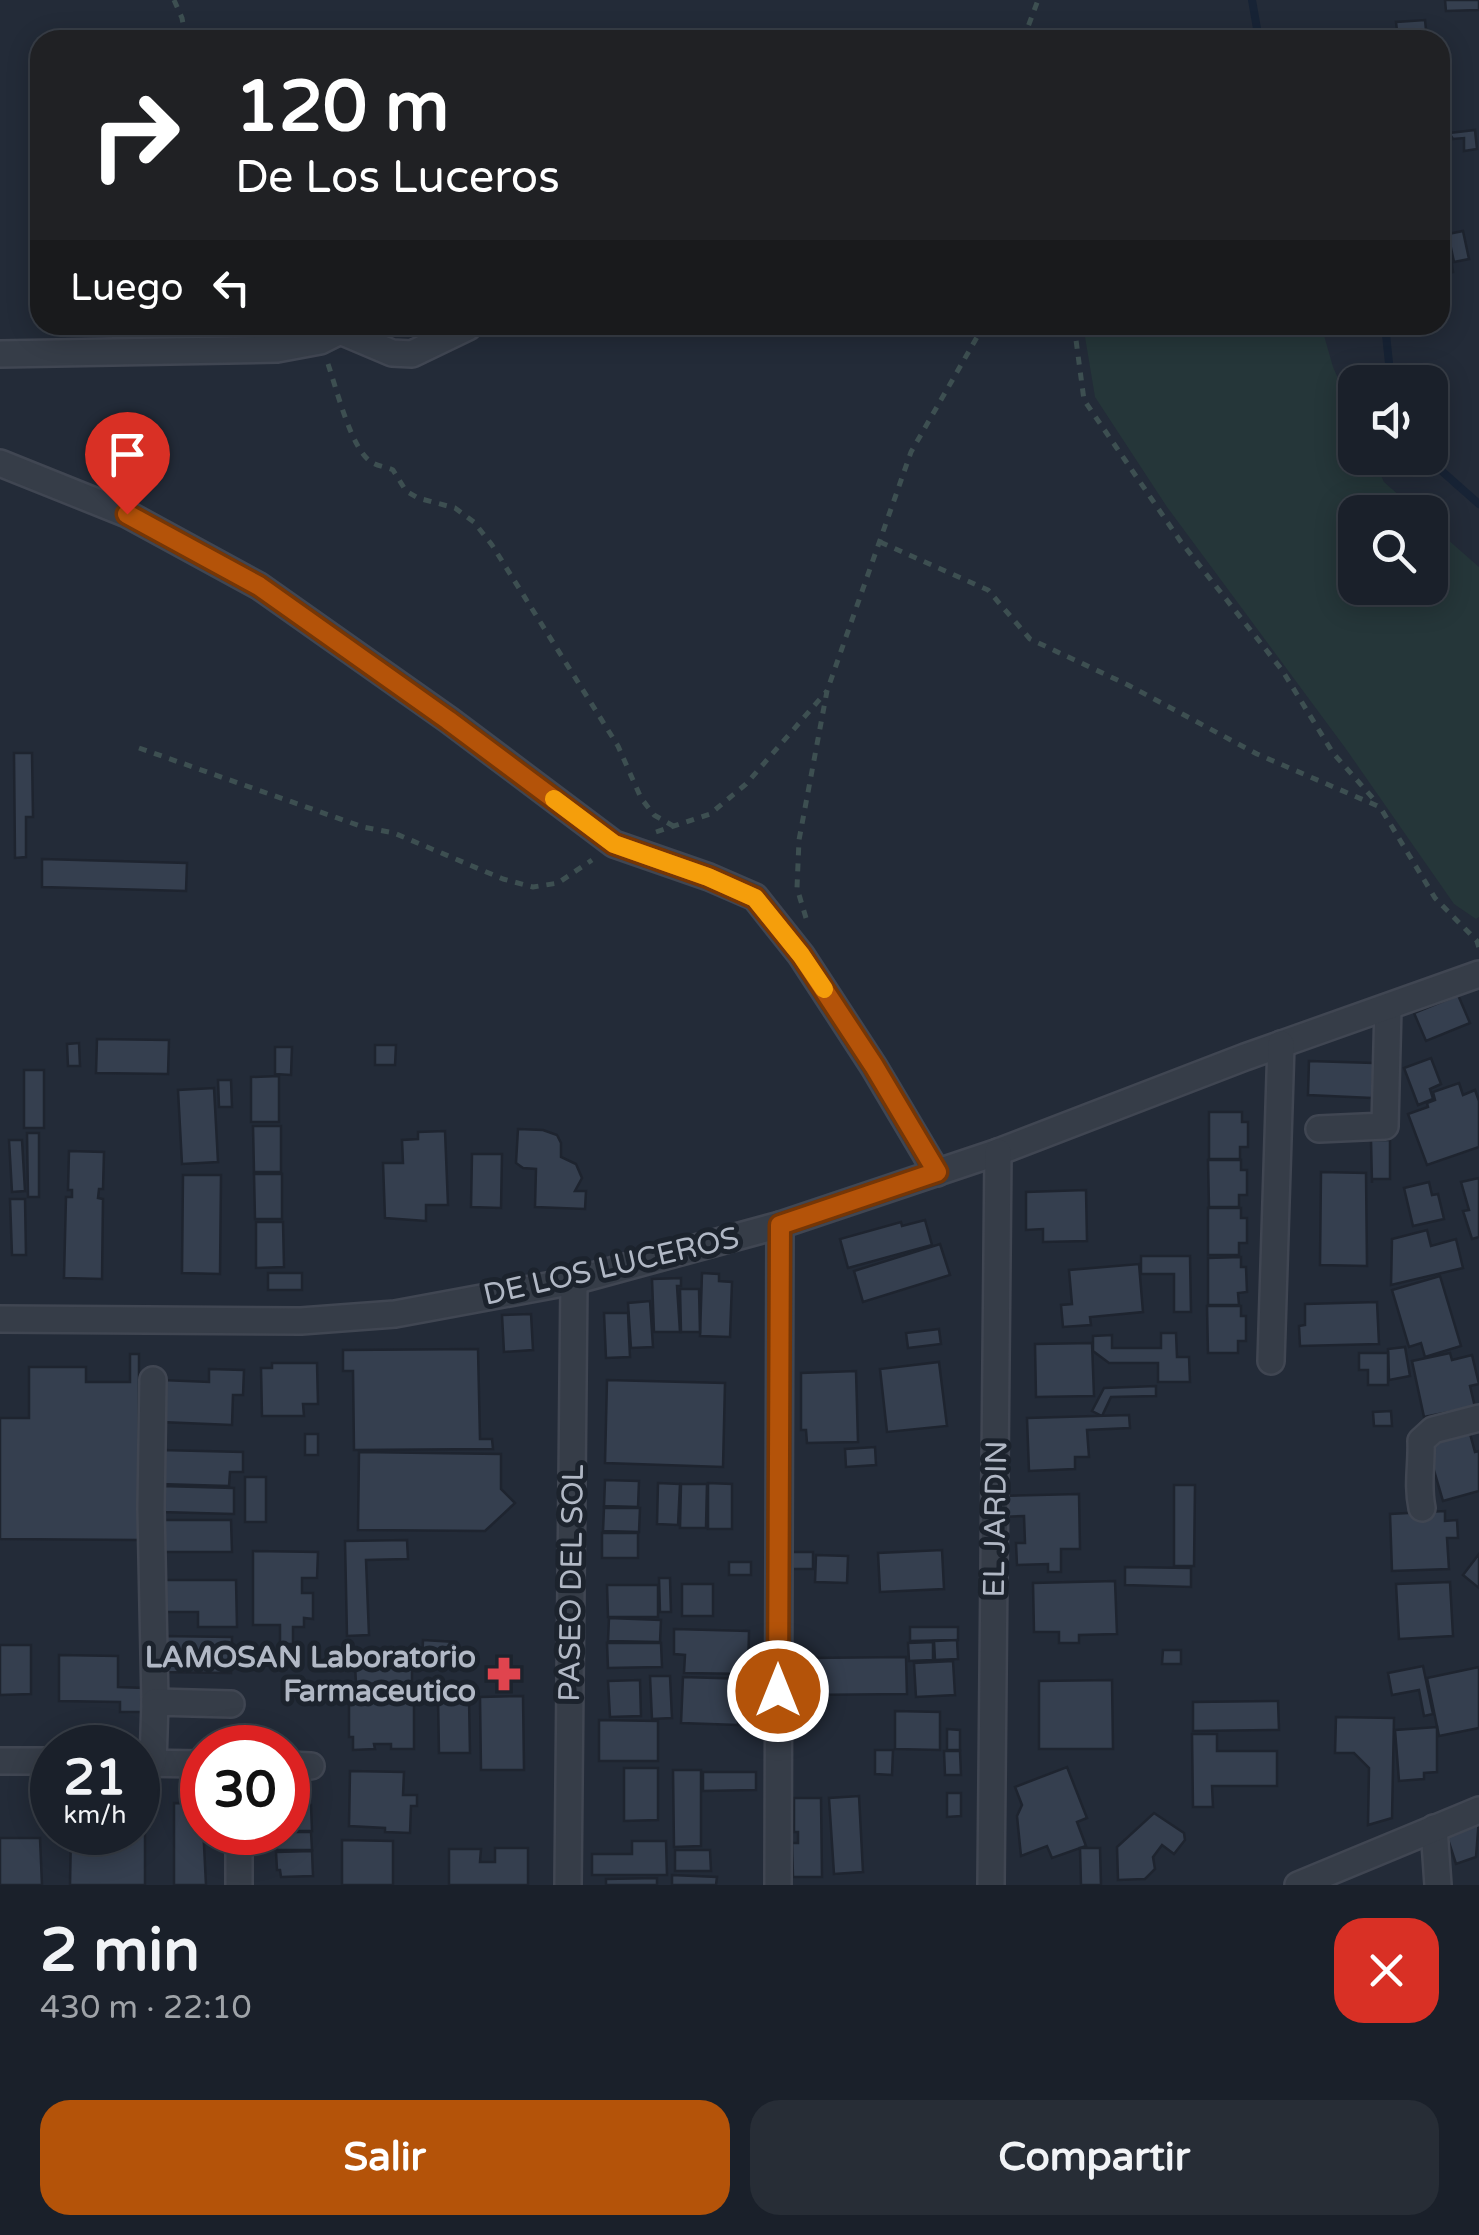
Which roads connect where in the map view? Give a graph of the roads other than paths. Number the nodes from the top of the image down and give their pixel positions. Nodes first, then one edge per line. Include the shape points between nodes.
1 (333, 335) edge
2 (349, 335) edge
3 (451, 335) edge
4 (0, 354) edge
5 (0, 464) edge
6 (1479, 974) edge
7 (1388, 1007) junction
8 (1281, 1044) junction
9 (1319, 1129) dead end
10 (998, 1152) junction
11 (937, 1172) junction
12 (780, 1225) junction
13 (574, 1280) junction
14 (0, 1319) edge
15 (1271, 1361) dead end
16 (153, 1380) dead end
17 (1479, 1418) edge
18 (1422, 1508) dead end
19 (155, 1702) junction
20 (231, 1704) dead end
21 (151, 1725) edge
22 (0, 1760) edge
23 (30, 1761) edge
24 (1479, 1810) edge
25 (1434, 1828) junction
26 (239, 1855) edge
27 (239, 1885) edge
28 (568, 1885) edge
29 (778, 1885) edge
30 (991, 1885) edge
31 (1298, 1885) edge
32 (1438, 1885) edge

1 - 4 street via 277,349
2 - 3 street via 412,354
5 - 11 street via 127,514 259,586 614,844 755,898 801,955
6 - 7 street, DE LOS LUCEROS
7 - 8 street, DE LOS LUCEROS
7 - 9 street via 1385,1126
8 - 10 street, DE LOS LUCEROS
8 - 15 street
10 - 11 street, DE LOS LUCEROS
10 - 30 street, EL JARDIN
11 - 12 street, DE LOS LUCEROS
12 - 13 street, DE LOS LUCEROS
12 - 29 street
13 - 14 street, DE LOS LUCEROS via 395,1314
13 - 28 street, PASEO DEL SOL
16 - 19 street
17 - 18 street via 1433,1430 1420,1441
19 - 20 street
19 - 21 street
22 - 23 street
24 - 25 street
25 - 31 street
25 - 32 street
26 - 27 street

